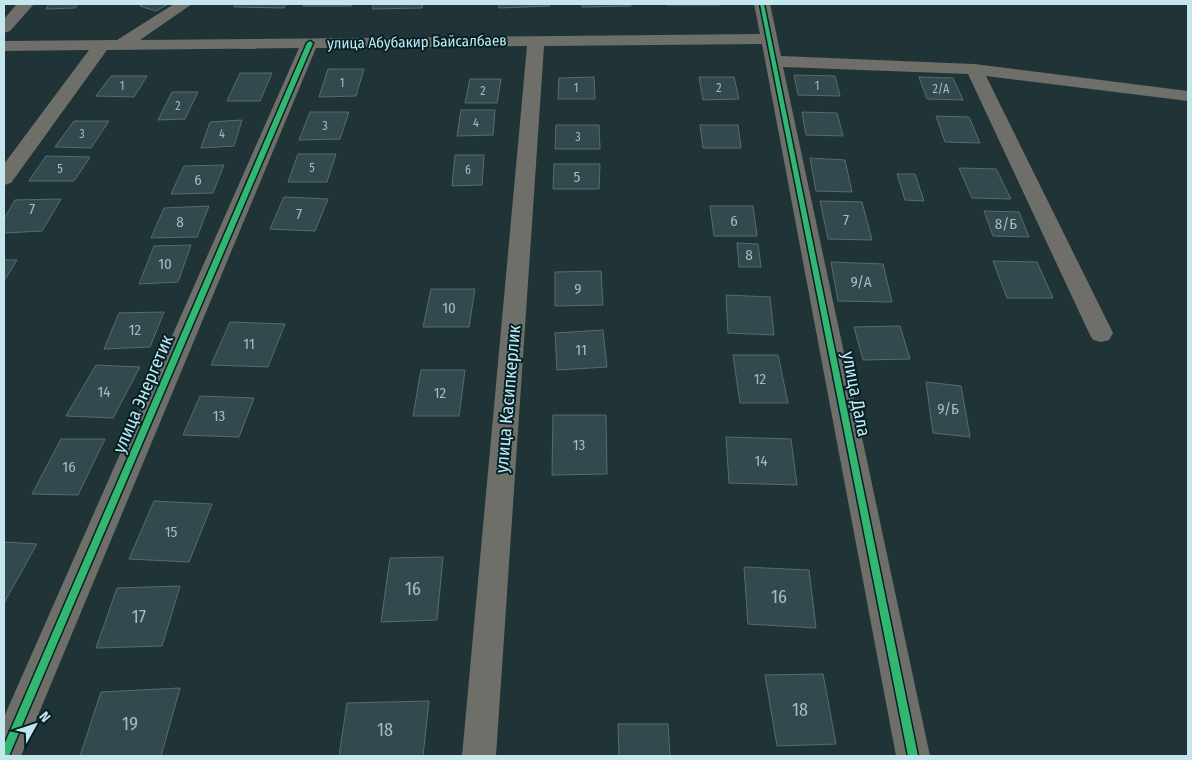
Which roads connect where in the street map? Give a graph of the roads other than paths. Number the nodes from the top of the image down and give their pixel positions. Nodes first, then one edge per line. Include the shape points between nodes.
1 (26, 4) edge
2 (184, 4) edge
3 (762, 4) edge
4 (4, 28) edge
5 (536, 41) junction
6 (310, 43) junction
7 (111, 45) junction
8 (4, 46) edge
9 (772, 50) junction
10 (974, 69) junction
11 (1188, 96) edge
12 (4, 178) edge
13 (1101, 333) dead end
14 (4, 756) edge
15 (479, 756) edge
16 (914, 756) edge

1 - 4 street
2 - 7 street
3 - 9 street, улица Дала
5 - 6 street, улица Абубакир Байсалбаев
5 - 9 street, улица Абубакир Байсалбаев
5 - 15 street, улица Касипкерлик
6 - 7 street, улица Абубакир Байсалбаев
6 - 14 street, улица Энергетик
7 - 8 street, улица Абубакир Байсалбаев
7 - 12 street
9 - 10 street, улица Абубакир Байсалбаев
9 - 16 street, улица Дала
10 - 11 street, улица Абубакир Байсалбаев
10 - 13 street

